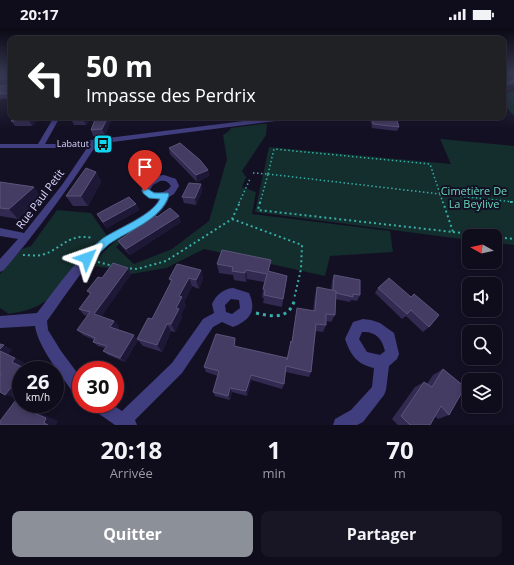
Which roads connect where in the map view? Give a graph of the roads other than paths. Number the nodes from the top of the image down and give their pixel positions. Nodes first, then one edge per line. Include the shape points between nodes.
1 (55, 120) edge
2 (267, 120) edge
3 (94, 142) junction
4 (40, 145) junction
5 (0, 146) edge
6 (165, 195) dead end
7 (0, 232) edge
8 (26, 237) junction
9 (0, 267) edge
10 (220, 316) junction
11 (40, 319) junction
12 (0, 322) edge
13 (382, 363) dead end
14 (72, 378) edge
15 (110, 413) edge
16 (125, 423) edge
17 (341, 425) edge

1 - 4 street
2 - 3 street
3 - 4 street via 60,146
3 - 8 street, Rue Paul Petit via 65,187
4 - 5 street
6 - 11 street via 163,202 154,212 102,244 87,258
7 - 8 street
8 - 9 street, Rue Paul Petit
10 - 10 street via 218,304 225,294 235,292 245,297 247,311 233,321
10 - 16 street via 208,323 177,368
11 - 12 street
11 - 14 street via 42,332
13 - 17 street via 379,390 357,416
15 - 16 street

